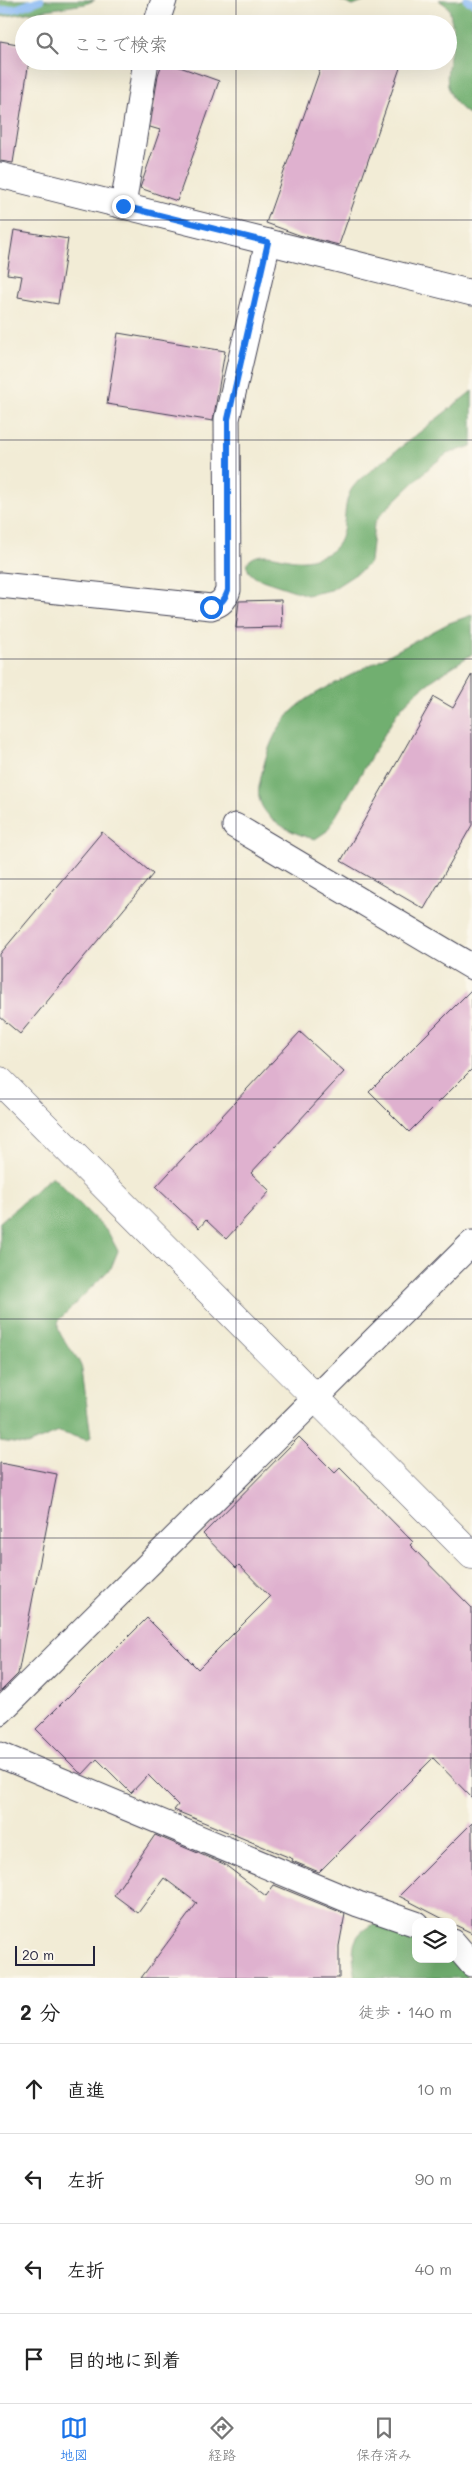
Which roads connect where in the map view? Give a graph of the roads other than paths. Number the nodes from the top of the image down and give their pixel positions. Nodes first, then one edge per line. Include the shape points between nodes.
1 (164, 0) edge
2 (159, 15) edge
3 (145, 70) edge
4 (0, 175) edge
5 (123, 206) junction
6 (268, 242) junction
7 (472, 293) edge
8 (0, 585) edge
9 (235, 826) dead end
10 (472, 967) edge
11 (0, 1081) edge
12 (472, 1243) edge
13 (316, 1398) junction
14 (472, 1554) edge
15 (0, 1712) edge
16 (0, 1755) edge
17 (412, 1923) edge
18 (457, 1947) edge
19 (472, 1964) edge

1 - 2 street
3 - 5 street
4 - 5 street
5 - 6 street
6 - 7 street
6 - 8 street via 228,419 226,598 211,607
9 - 10 street
11 - 13 street
12 - 13 street
13 - 14 street
13 - 15 street
16 - 17 street via 349,1900
18 - 19 street

